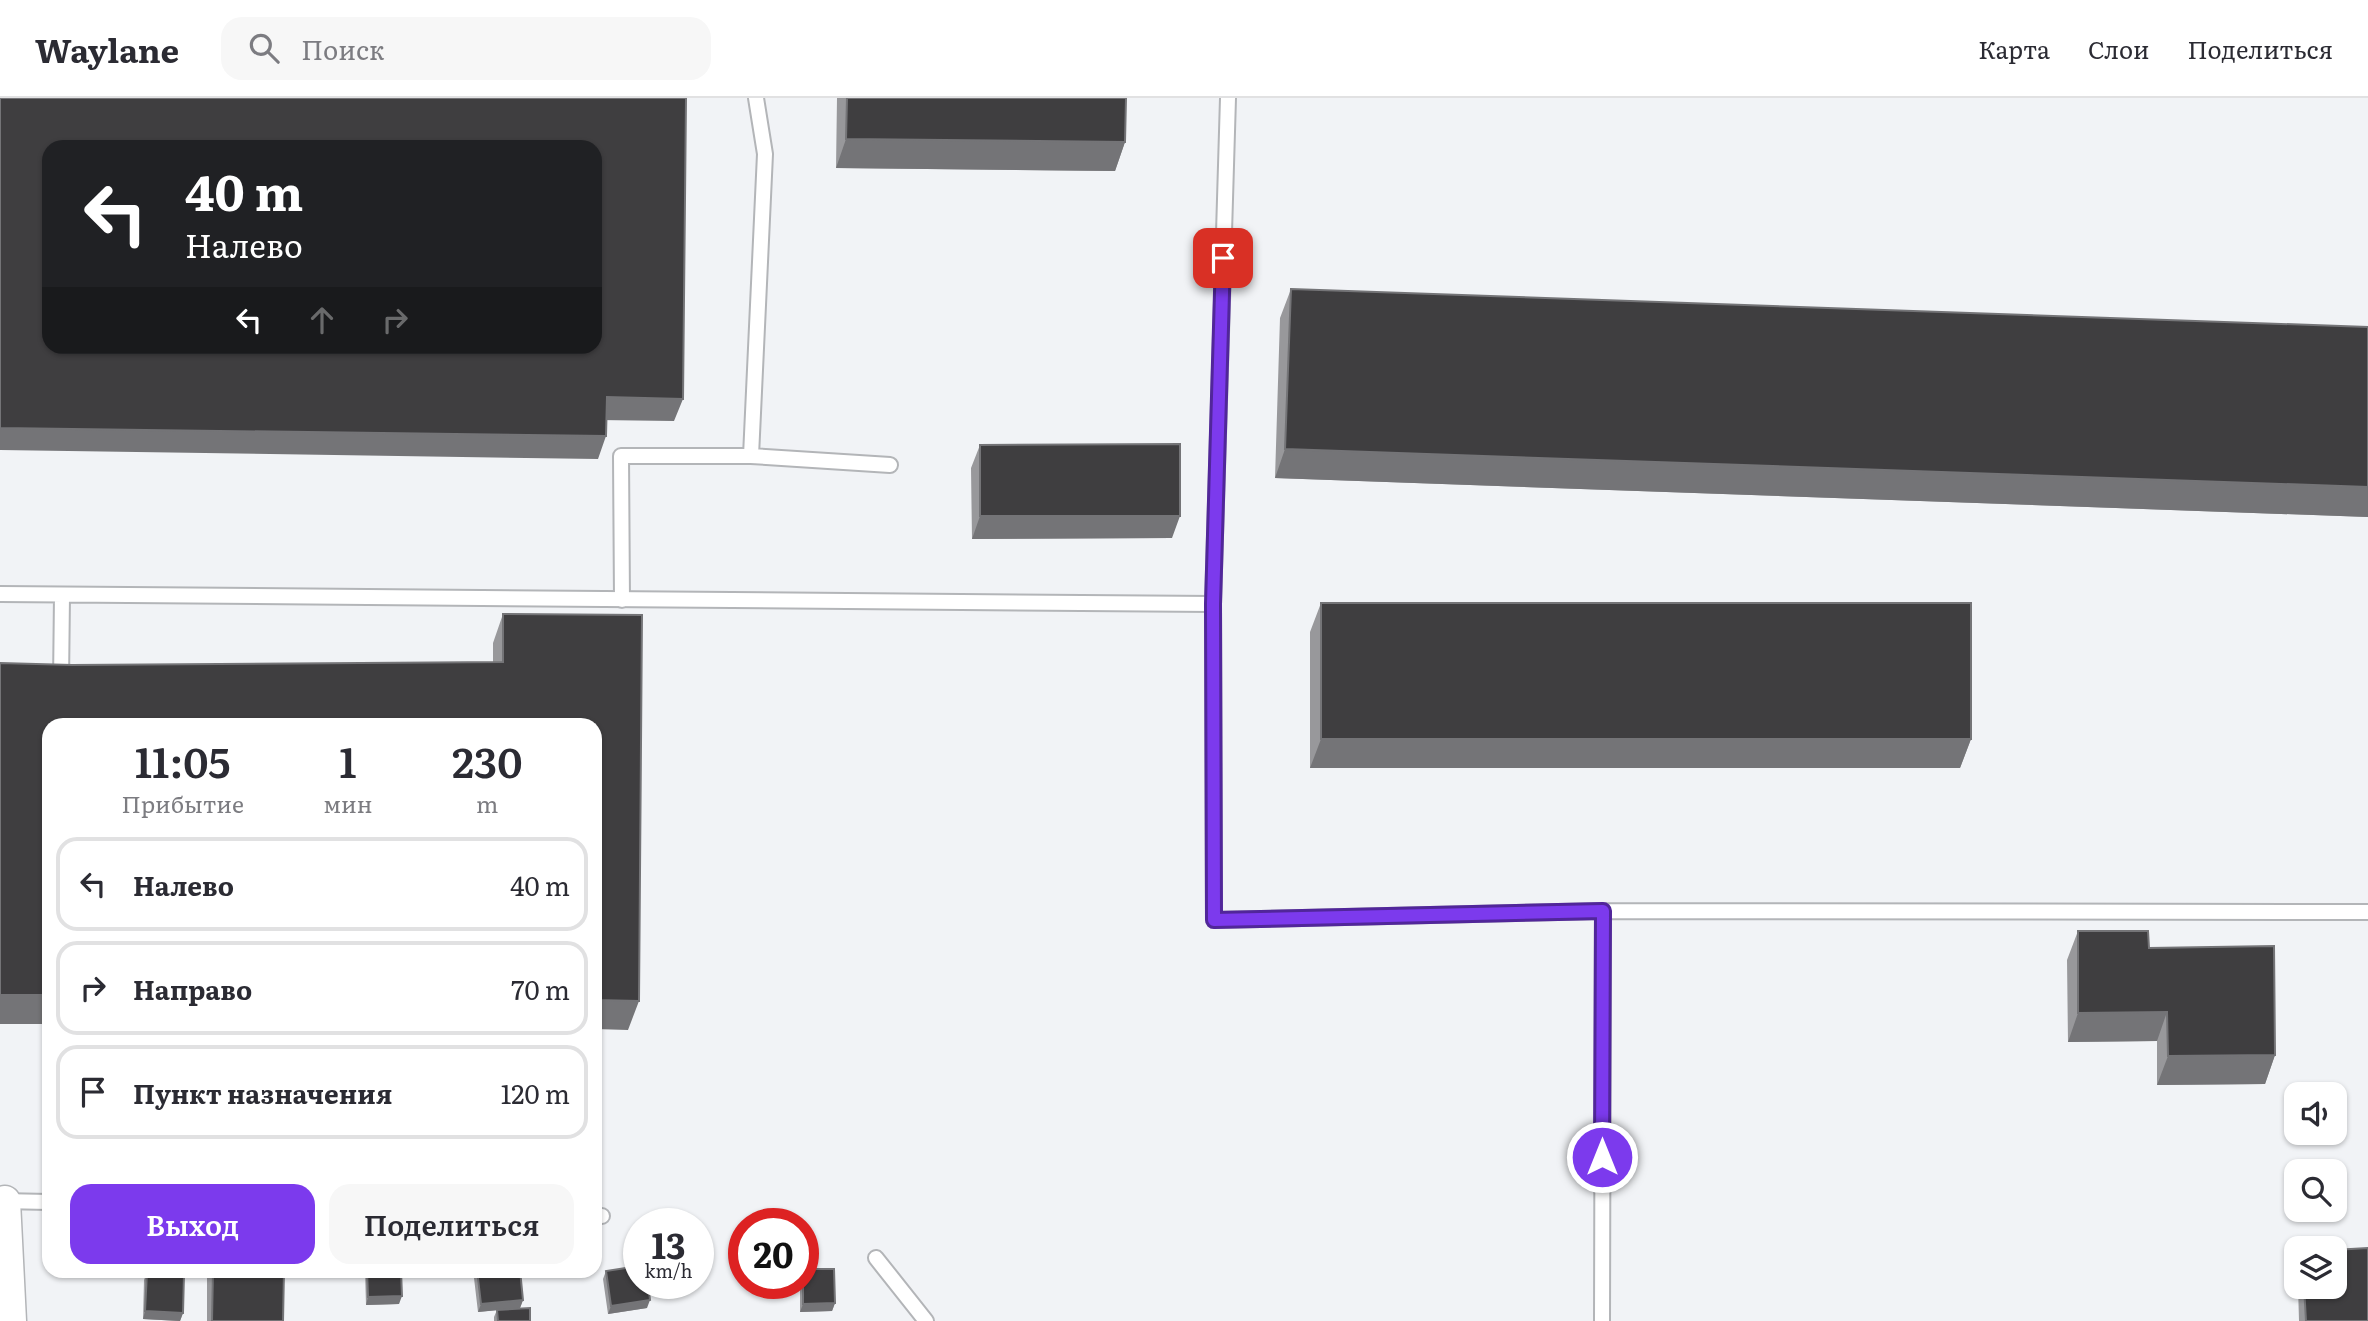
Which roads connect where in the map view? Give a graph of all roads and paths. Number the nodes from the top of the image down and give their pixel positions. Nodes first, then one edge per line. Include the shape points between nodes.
1 (756, 98) edge
2 (1228, 98) edge
3 (751, 456) junction
4 (890, 465) dead end
5 (0, 594) edge
6 (62, 596) junction
7 (622, 600) junction
8 (1213, 604) junction
9 (61, 694) edge
10 (1603, 911) junction
11 (2368, 912) edge
12 (3, 1201) edge
13 (42, 1202) edge
14 (876, 1258) dead end
15 (10, 1321) edge
16 (926, 1321) edge
17 (1602, 1321) edge

1 - 3 lane via 765,154
2 - 8 lane
3 - 4 lane
3 - 7 lane via 621,456
5 - 6 lane
6 - 7 lane
6 - 9 lane
7 - 8 lane
8 - 10 lane via 1214,920
10 - 11 lane
10 - 17 lane
12 - 13 lane
12 - 15 street
14 - 16 lane

